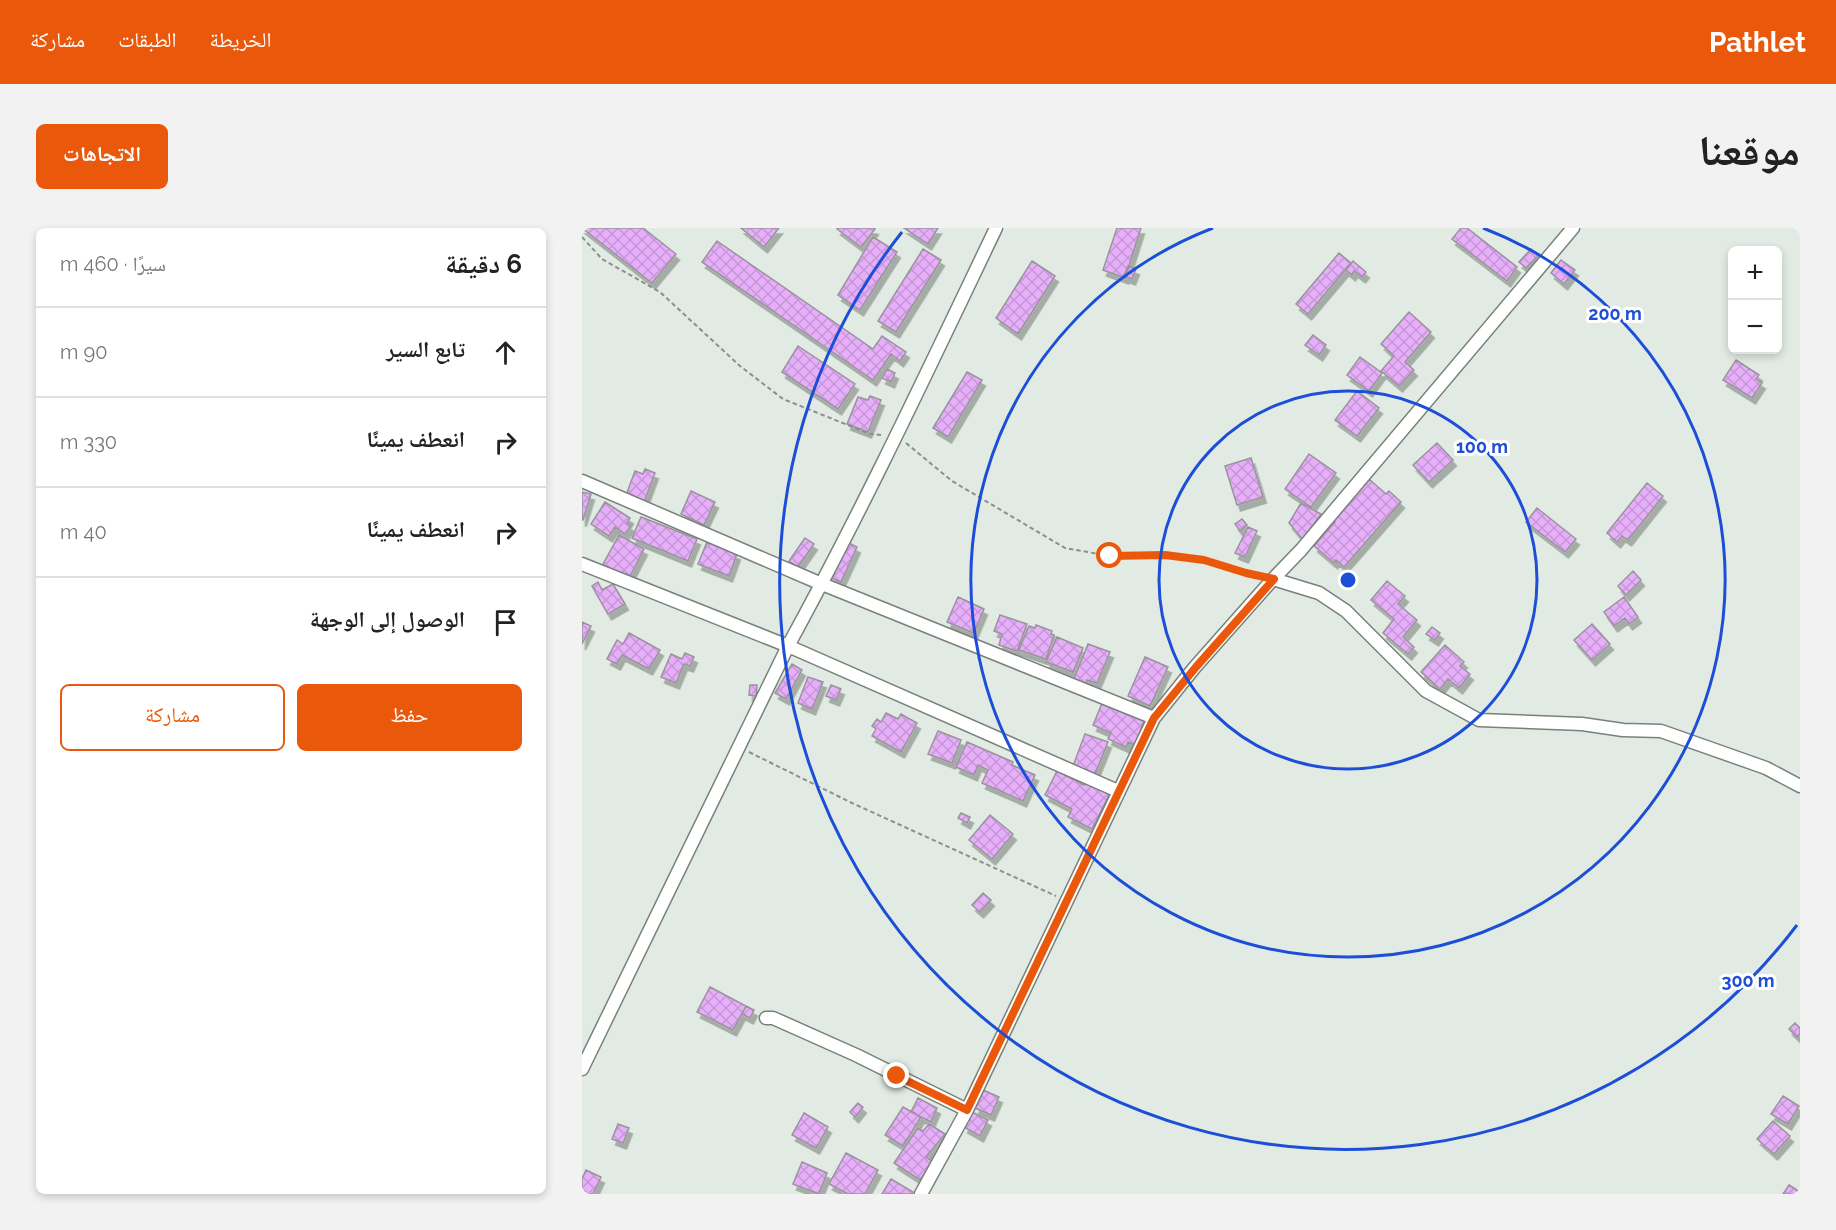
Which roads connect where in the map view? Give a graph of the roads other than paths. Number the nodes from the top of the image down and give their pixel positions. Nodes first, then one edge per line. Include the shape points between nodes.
1 (996, 228) edge
2 (1574, 228) edge
3 (582, 481) edge
4 (582, 564) edge
5 (1274, 579) junction
6 (822, 584) junction
7 (788, 646) junction
8 (1154, 718) junction
9 (1800, 786) edge
10 (1118, 791) junction
11 (766, 1018) dead end
12 (582, 1069) edge
13 (967, 1110) junction
14 (921, 1194) edge

1 - 6 street
2 - 5 street
3 - 6 street
4 - 7 street
5 - 8 street
5 - 9 street via 1319,593 1346,610 1426,691 1479,720 1661,731 1766,768
6 - 7 street
6 - 8 street
7 - 10 street
7 - 12 street
8 - 10 street
10 - 13 street
11 - 13 street via 856,1055
13 - 14 street

